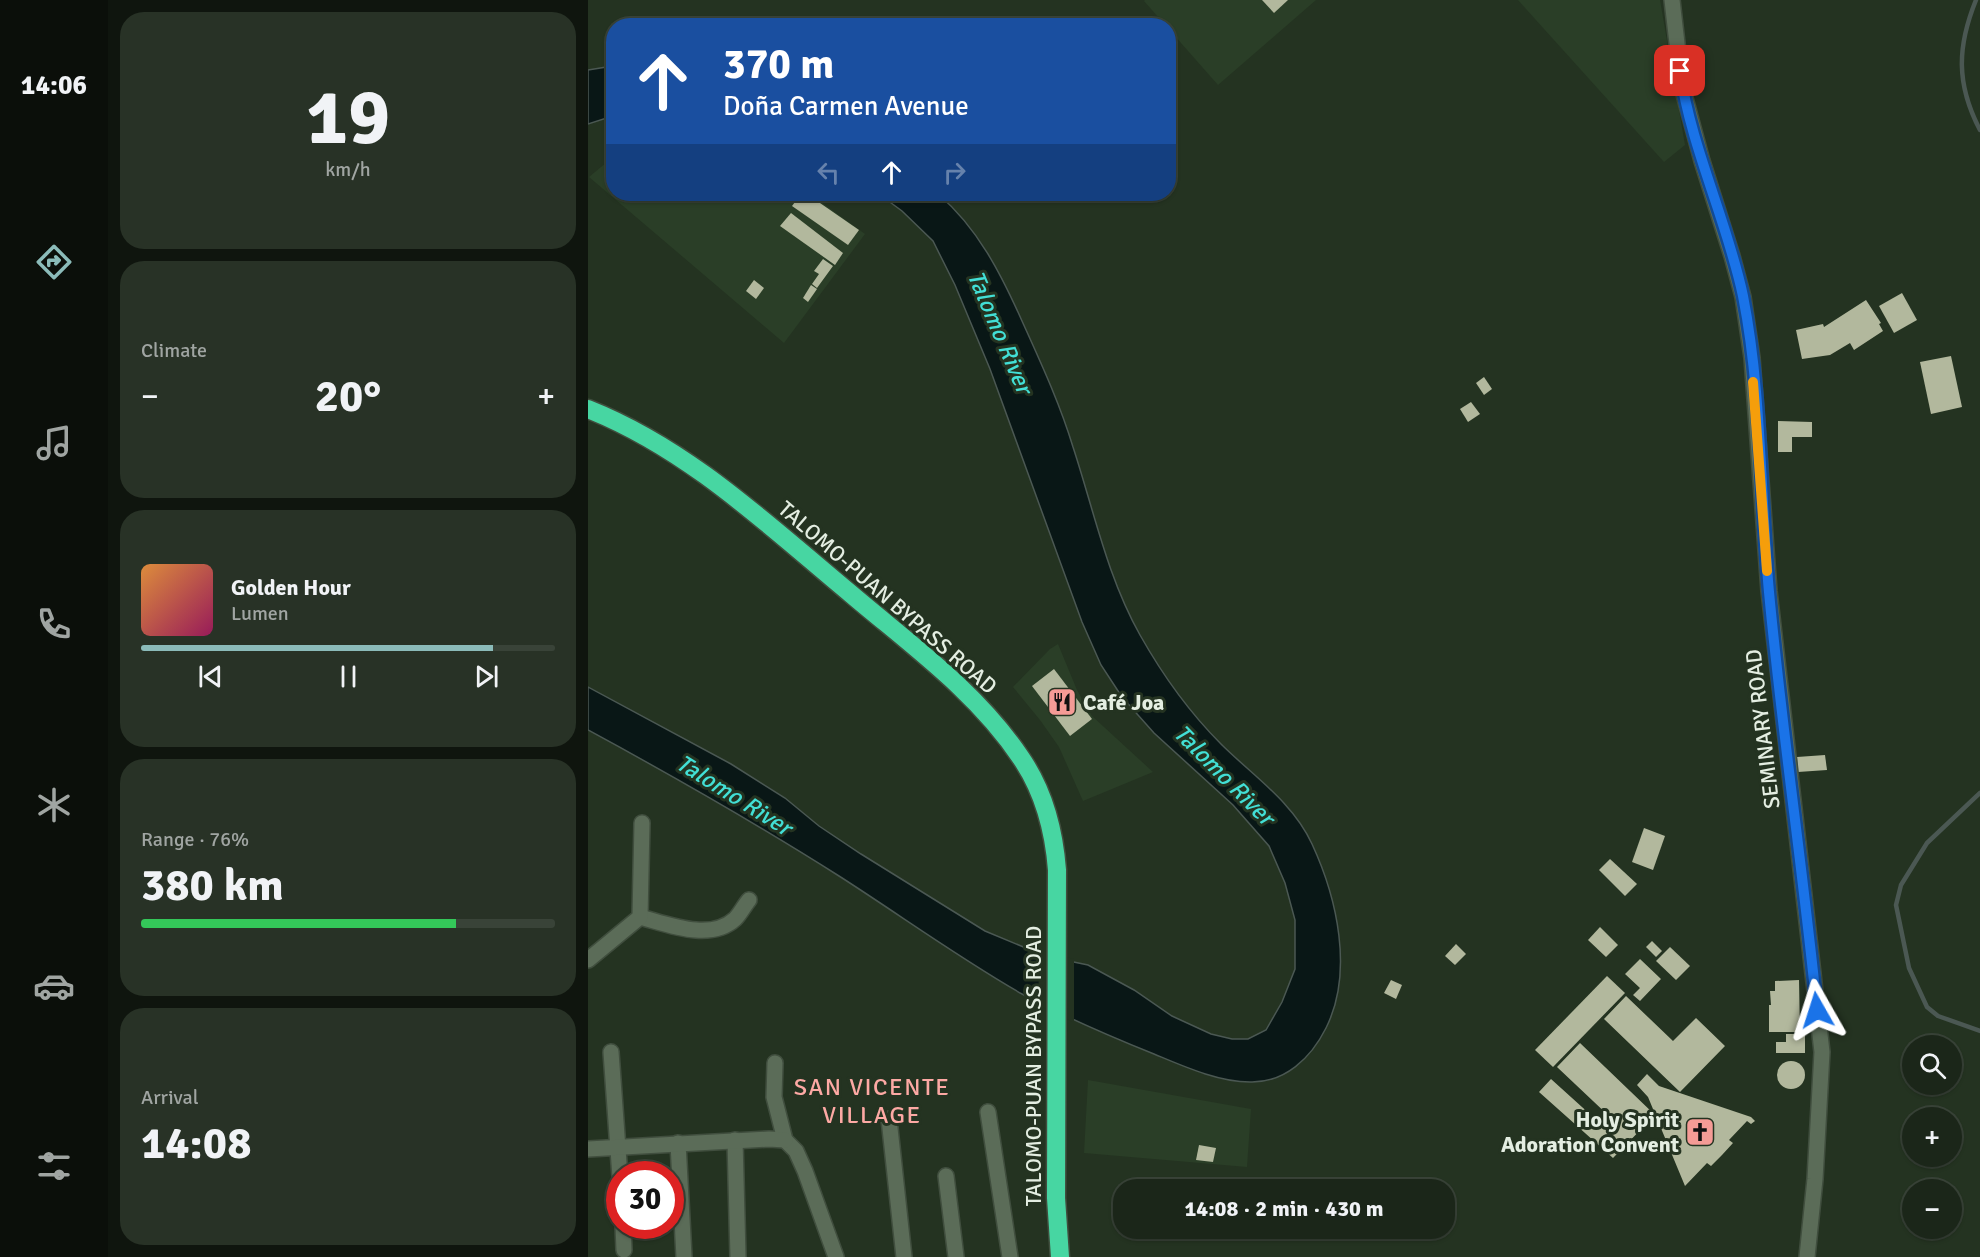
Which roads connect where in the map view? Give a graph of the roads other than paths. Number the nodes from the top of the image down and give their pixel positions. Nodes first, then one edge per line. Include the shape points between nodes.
1 (1672, 0) edge
2 (588, 409) edge
3 (642, 824) dead end
4 (749, 900) dead end
5 (640, 917) junction
6 (588, 960) edge
7 (611, 1052) dead end
8 (775, 1063) dead end
9 (988, 1112) dead end
10 (890, 1119) dead end
11 (735, 1140) junction
12 (785, 1140) junction
13 (678, 1143) junction
14 (618, 1147) junction
15 (588, 1149) edge
16 (619, 1161) edge
17 (946, 1176) dead end
18 (624, 1239) edge
19 (624, 1250) dead end
20 (684, 1257) edge
21 (738, 1257) edge
22 (836, 1257) edge
23 (904, 1257) edge
24 (956, 1257) edge
25 (1010, 1257) edge
26 (1060, 1257) edge
27 (1807, 1257) edge

1 - 27 street, SEMINARY ROAD via 1682,87 1743,297 1752,358 1769,591 1822,1052
2 - 26 highway, TALOMO-PUAN BYPASS ROAD via 627,426 696,468 942,670 982,708 1023,760 1037,787 1055,846 1056,1198
3 - 5 street
4 - 5 street via 734,920 711,930
5 - 6 street
7 - 14 street
8 - 12 street via 774,1096
9 - 25 street
10 - 23 street
11 - 12 street
11 - 13 street
11 - 21 street
12 - 22 street via 796,1151 805,1171
13 - 14 street
13 - 20 street
14 - 15 street
14 - 16 street
17 - 24 street
18 - 19 street

